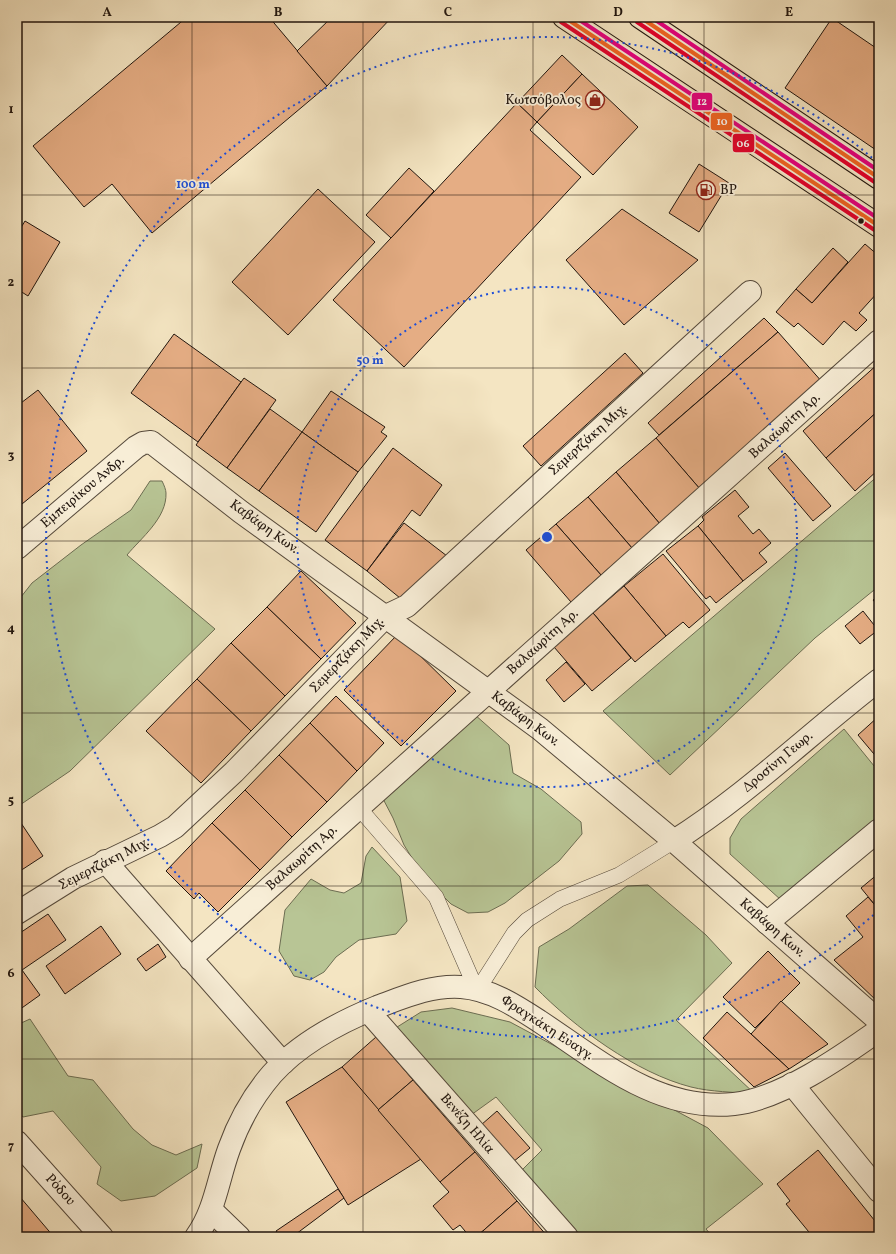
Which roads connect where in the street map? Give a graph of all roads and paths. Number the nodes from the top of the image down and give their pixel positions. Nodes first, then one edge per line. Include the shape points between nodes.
1 (564, 17) edge
2 (640, 17) edge
3 (879, 178) edge
4 (879, 226) edge
5 (750, 292) dead end
6 (879, 341) edge
7 (151, 442) joint
8 (17, 548) edge
9 (386, 616) junction
10 (879, 680) edge
11 (488, 692) junction
12 (359, 808) junction
13 (879, 830) edge
14 (674, 841) junction
15 (105, 862) junction
16 (17, 913) edge
17 (767, 923) junction
18 (190, 959) junction
19 (477, 991) junction
20 (368, 1011) junction
21 (879, 1021) edge
22 (879, 1030) edge
23 (283, 1063) junction
24 (792, 1084) junction
25 (17, 1142) edge
26 (879, 1191) edge
27 (211, 1210) junction
28 (102, 1237) edge
29 (196, 1237) edge
30 (239, 1237) edge
31 (567, 1237) edge

1 - 4 main road
2 - 3 main road
5 - 9 street, Σεμερτζάκη Μιχ. via 407,606
6 - 11 street, Βαλαωρίτη Αρ.
7 - 8 street, Εμπειρίκου Ανδρ. via 136,447
7 - 9 street, Καβάφη Κων. via 241,512
9 - 11 street, Καβάφη Κων.
9 - 15 street, Σεμερτζάκη Μιχ. via 239,766 175,827
10 - 14 street, Δροσίνη Γεωρ. via 742,792
11 - 12 street, Βαλαωρίτη Αρ.
11 - 14 street, Καβάφη Κων. via 540,729
12 - 18 street, Βαλαωρίτη Αρ.
12 - 19 lane via 436,897
13 - 17 street
14 - 17 street, Καβάφη Κων.
14 - 19 lane via 619,875 560,899 527,920 514,933
15 - 16 street, Σεμερτζάκη Μιχ. via 54,889
15 - 18 street
17 - 21 street, Καβάφη Κων.
18 - 23 street
19 - 20 street, Φραγκάκη Ευαγγ. via 459,987 435,988
19 - 24 street, Φραγκάκη Ευαγγ. via 494,995 522,1010 626,1079 674,1098 712,1104 732,1104 764,1097
20 - 23 street, Φραγκάκη Ευαγγ. via 305,1046
20 - 31 street, Βενέζη Ηλία
22 - 24 street, Φραγκάκη Ευαγγ. via 837,1059
23 - 27 street, Φραγκάκη Ευαγγ. via 257,1093 238,1128
24 - 26 street
25 - 28 street, Ρόδου
27 - 29 street, Φραγκάκη Ευαγγ.
27 - 30 street

